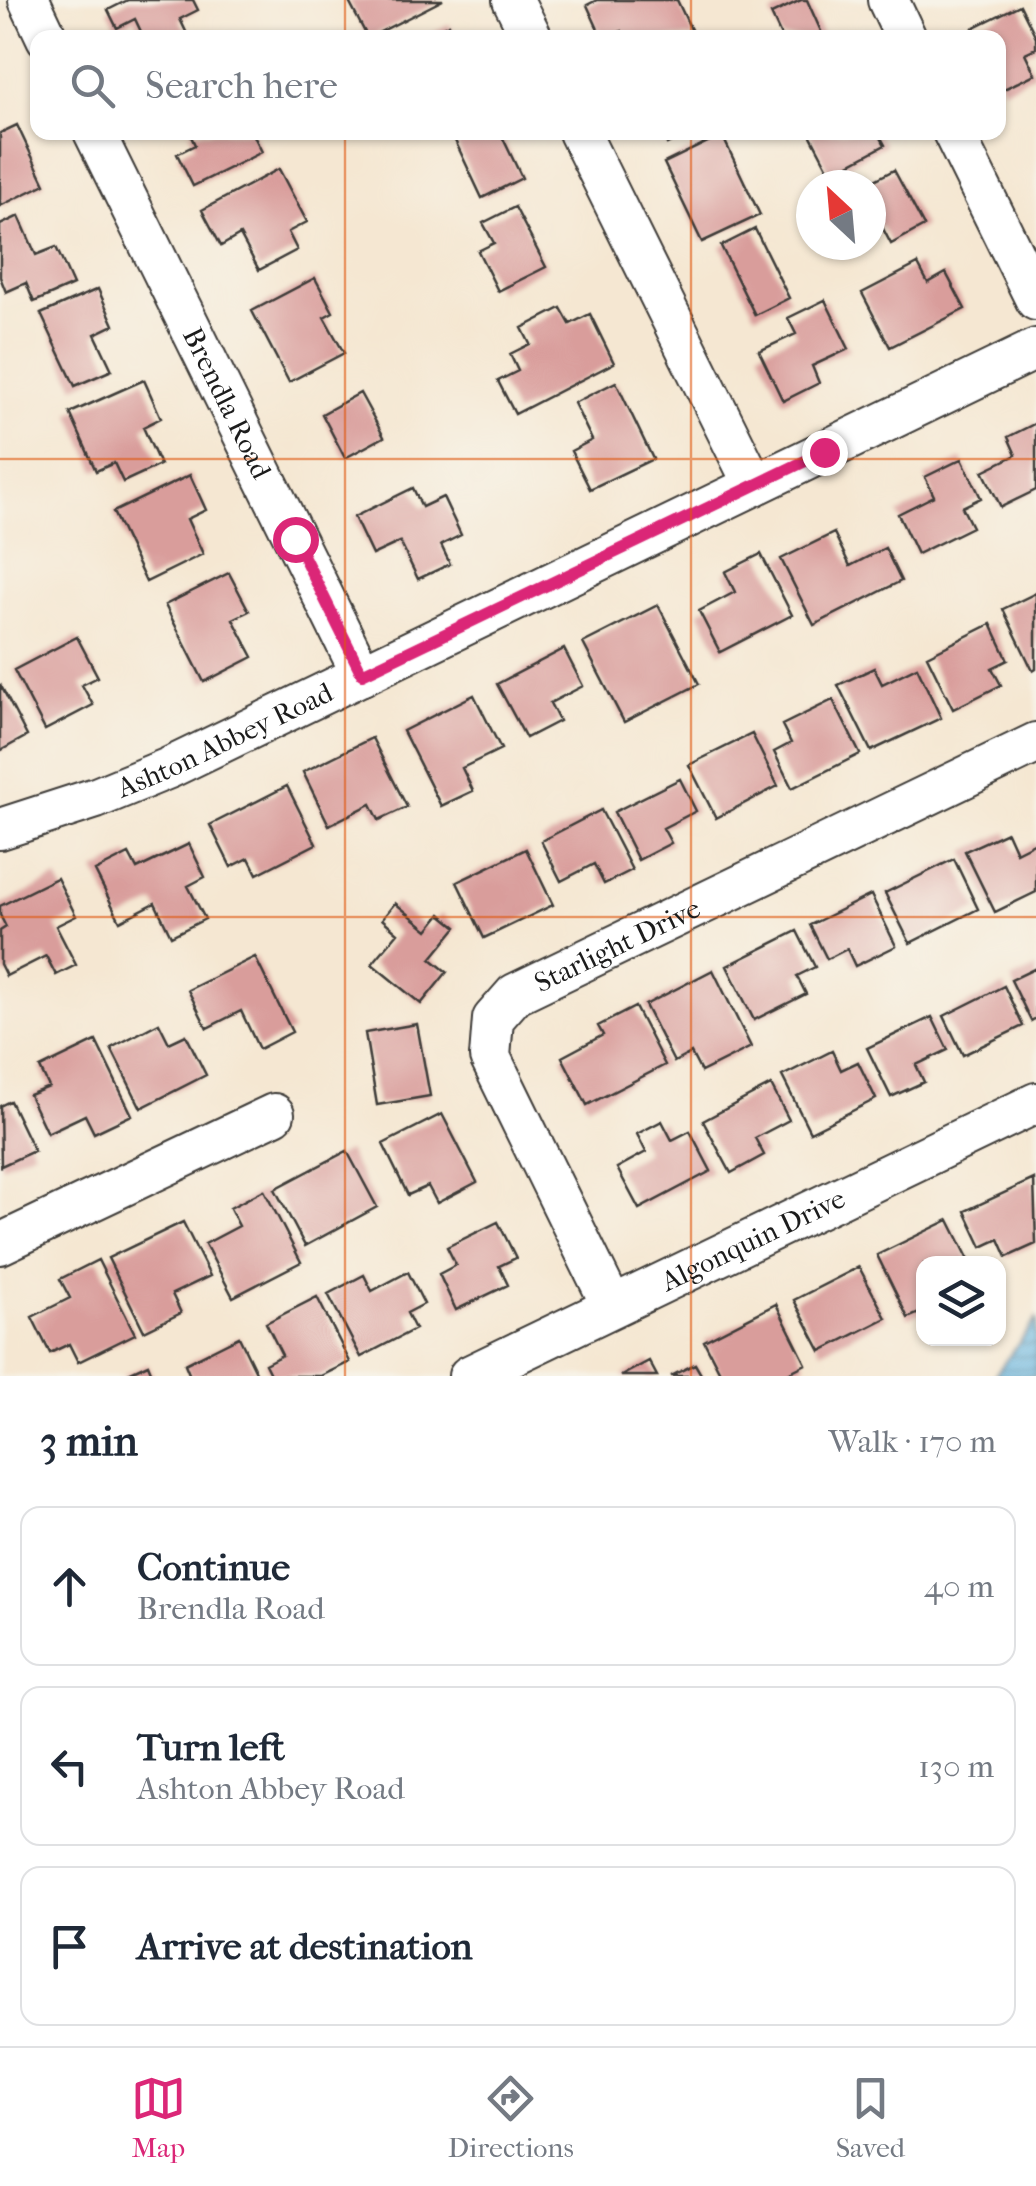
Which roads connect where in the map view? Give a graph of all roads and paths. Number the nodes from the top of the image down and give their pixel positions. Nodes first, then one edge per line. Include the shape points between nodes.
1 (29, 0) edge
2 (513, 0) edge
3 (888, 0) edge
4 (44, 30) edge
5 (528, 30) edge
6 (902, 30) edge
7 (98, 140) edge
8 (583, 140) edge
9 (957, 140) edge
10 (1036, 300) edge
11 (1036, 349) edge
12 (754, 486) junction
13 (362, 674) junction
14 (1036, 743) edge
15 (0, 829) edge
16 (1036, 1103) edge
17 (274, 1114) dead end
18 (0, 1244) edge
19 (612, 1306) junction
20 (469, 1376) edge

1 - 4 street
2 - 5 street
3 - 6 street
7 - 13 street, Brendla Road
8 - 12 street
9 - 10 street
11 - 12 street, Ashton Abbey Road
12 - 13 street, Ashton Abbey Road
13 - 15 street, Ashton Abbey Road via 169,768
14 - 19 street, Starlight Drive via 515,994 493,1019 490,1057
16 - 19 street, Algonquin Drive
17 - 18 street
19 - 20 street, Algonquin Drive

